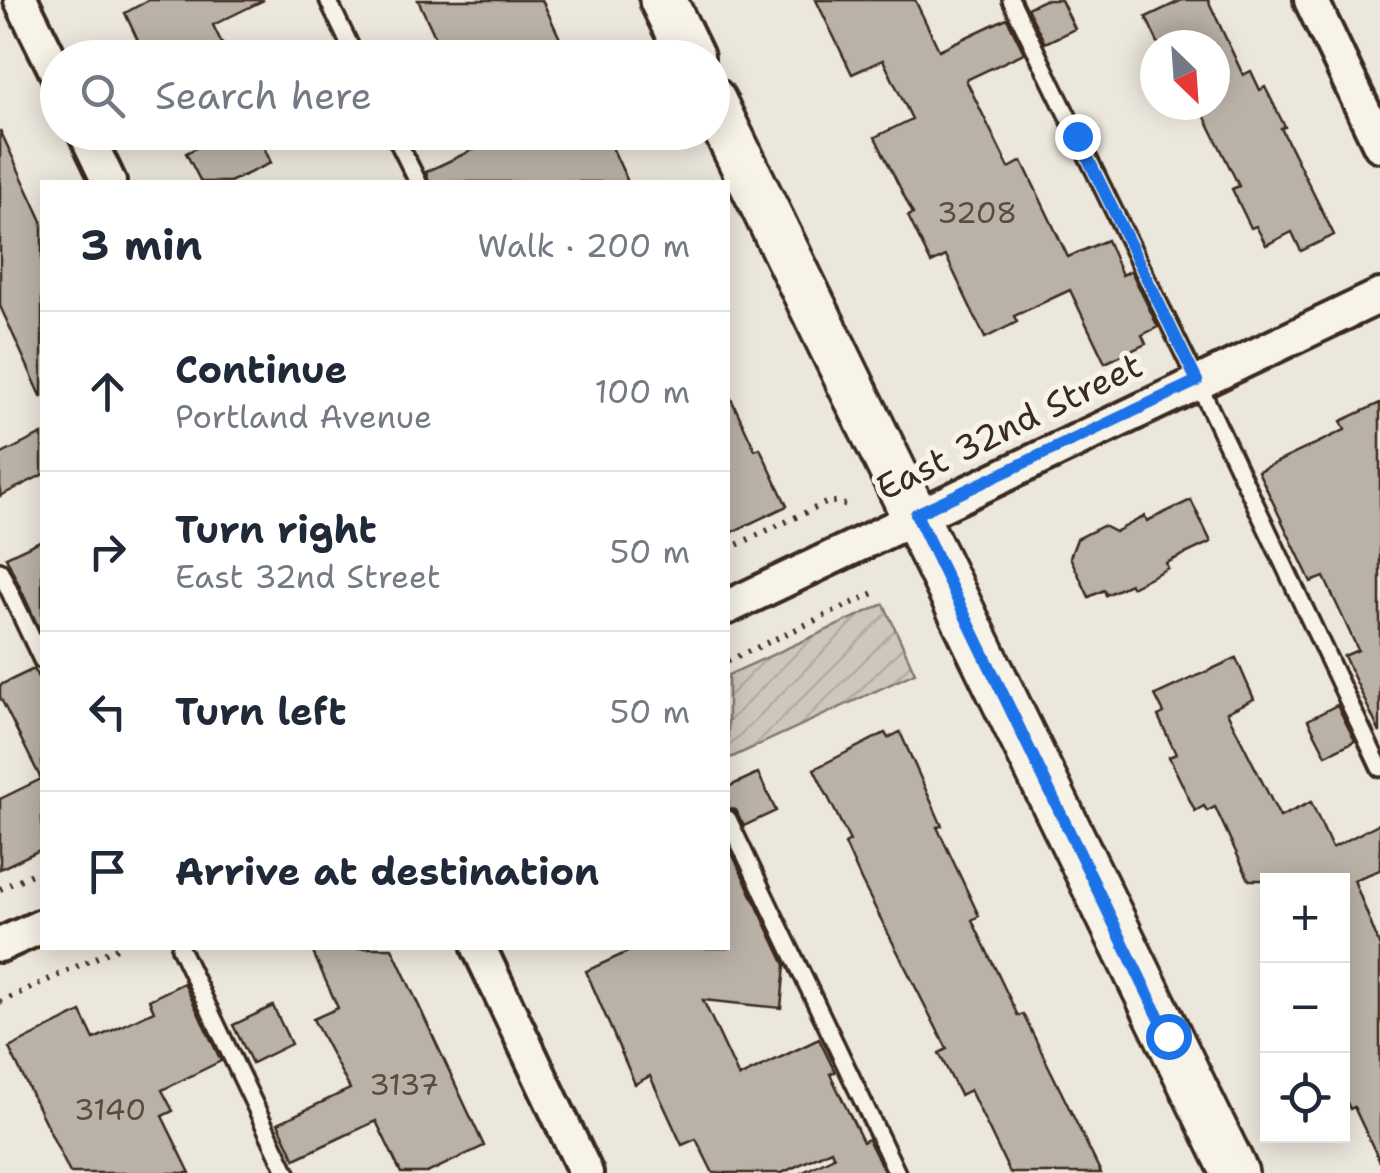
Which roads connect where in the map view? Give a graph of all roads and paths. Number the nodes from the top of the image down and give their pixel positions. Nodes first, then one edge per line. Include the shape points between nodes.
1 (21, 0) edge
2 (328, 0) edge
3 (663, 0) edge
4 (1011, 0) edge
5 (1311, 0) edge
6 (41, 40) edge
7 (347, 40) edge
8 (683, 40) edge
9 (730, 137) edge
10 (1380, 145) edge
11 (94, 150) edge
12 (402, 150) edge
13 (108, 180) edge
14 (417, 180) edge
15 (1380, 296) edge
16 (1197, 381) junction
17 (845, 504) dead end
18 (916, 514) junction
19 (730, 549) edge
20 (0, 571) edge
21 (876, 592) dead end
22 (730, 606) edge
23 (40, 656) edge
24 (730, 660) edge
25 (1380, 768) edge
26 (730, 823) edge
27 (40, 870) edge
28 (0, 889) edge
29 (40, 927) edge
30 (0, 945) edge
31 (113, 950) edge
32 (181, 950) edge
33 (480, 950) edge
34 (0, 1002) edge
35 (286, 1173) edge
36 (586, 1173) edge
37 (897, 1173) edge
38 (1234, 1173) edge

1 - 6 street
2 - 7 lane
3 - 8 street
4 - 16 lane
5 - 10 street
9 - 18 street
11 - 13 street
12 - 14 lane
15 - 16 street, East 32nd Street
16 - 18 street, East 32nd Street
16 - 25 lane
17 - 19 path via 830,501
18 - 22 street, East 32nd Street
18 - 38 street
20 - 23 lane
21 - 24 path
26 - 37 lane
27 - 28 path
29 - 30 street
31 - 34 path
32 - 35 lane
33 - 36 street

